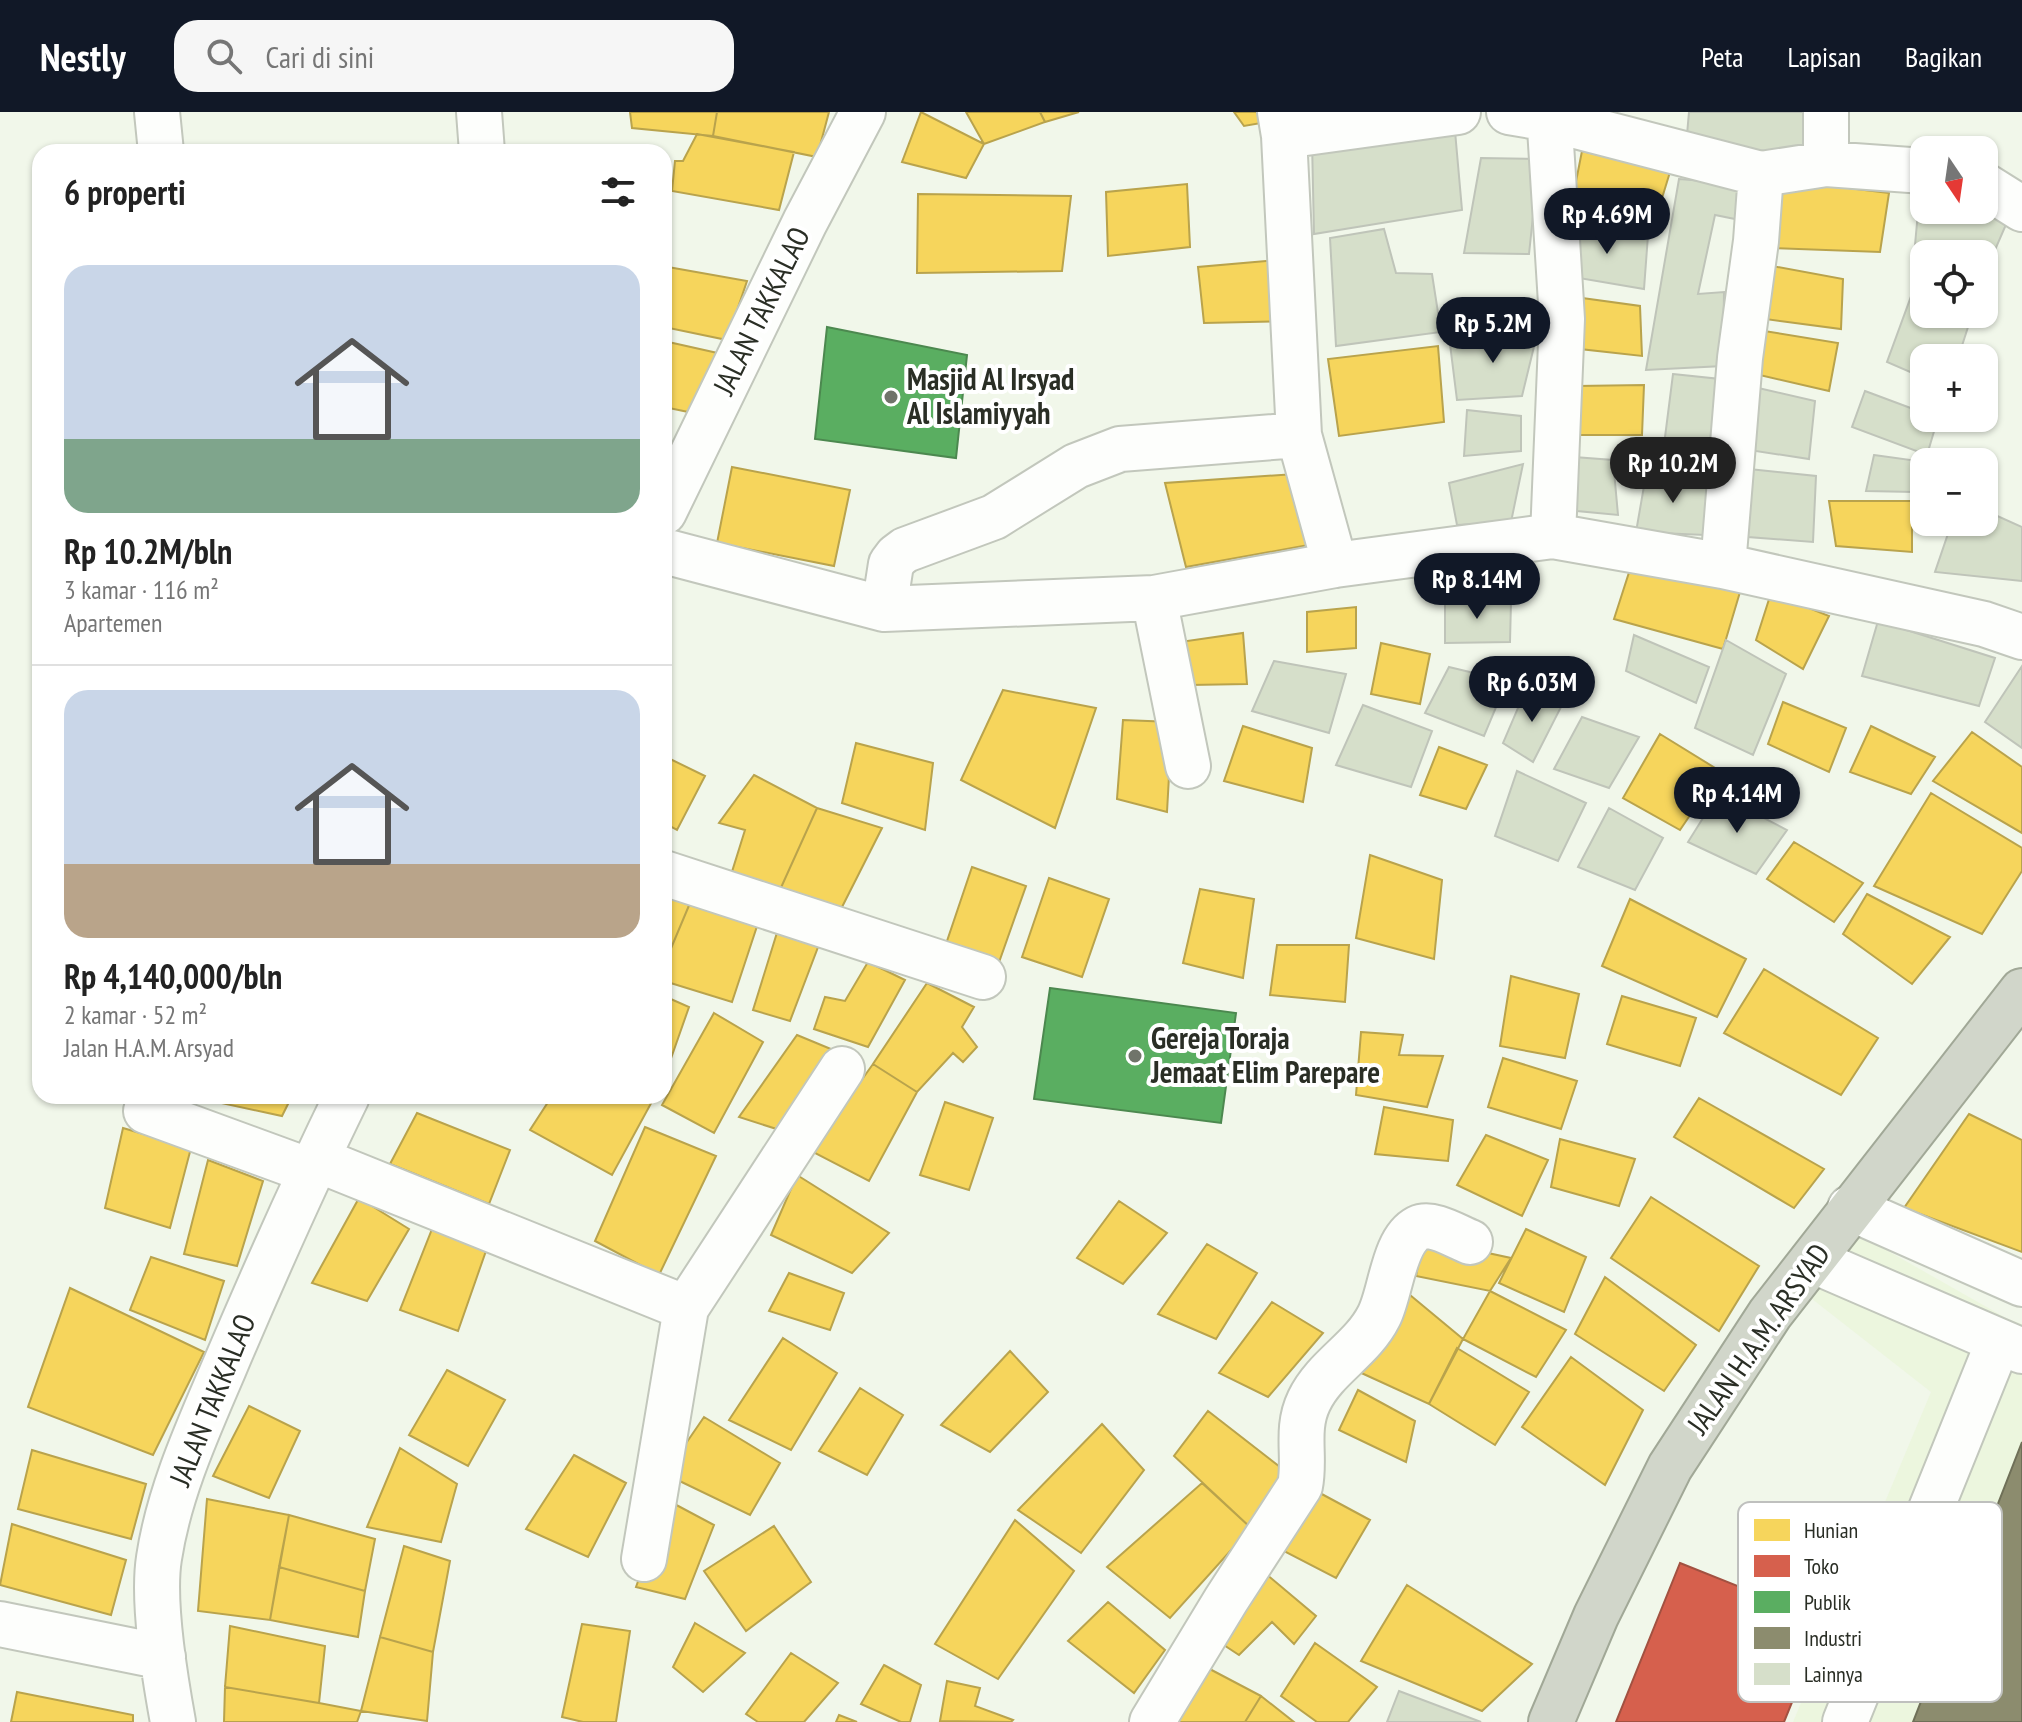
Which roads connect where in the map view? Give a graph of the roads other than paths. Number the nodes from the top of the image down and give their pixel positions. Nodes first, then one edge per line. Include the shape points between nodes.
1 (157, 112) edge
2 (479, 112) edge
3 (863, 112) edge
4 (1458, 112) edge
5 (1826, 112) edge
6 (1536, 114) edge
7 (1282, 124) edge
8 (160, 144) edge
9 (481, 144) edge
10 (1826, 164) junction
11 (1910, 170) edge
12 (1761, 174) junction
13 (1998, 194) edge
14 (2022, 209) edge
15 (1299, 435) junction
16 (672, 496) edge
17 (1553, 536) junction
18 (672, 553) edge
19 (1335, 565) junction
20 (1723, 566) junction
21 (1154, 598) junction
22 (884, 609) junction
23 (2022, 637) edge
24 (1188, 766) dead end
25 (672, 876) edge
26 (983, 977) dead end
27 (2022, 991) edge
28 (842, 1069) dead end
29 (343, 1104) edge
30 (146, 1111) dead end
31 (313, 1165) junction
32 (1850, 1208) junction
33 (1470, 1242) dead end
34 (1814, 1261) junction
35 (2022, 1284) edge
36 (686, 1308) junction
37 (2010, 1347) edge
38 (1942, 1502) edge
39 (644, 1559) dead end
40 (0, 1624) edge
41 (163, 1657) junction
42 (1854, 1702) edge
43 (173, 1722) edge
44 (1152, 1722) edge
45 (1551, 1722) edge
46 (1845, 1722) edge

1 - 8 street
2 - 9 street
3 - 16 street, JALAN TAKKALAO
4 - 7 street
5 - 10 street
6 - 12 street
6 - 17 street via 1562,319
7 - 15 street
10 - 11 street
10 - 12 street
12 - 20 street
13 - 14 street
15 - 19 street
15 - 22 street via 1120,449 1076,466 994,517 905,550 891,564
17 - 19 street
17 - 20 street
18 - 22 street
19 - 21 street
20 - 23 street
21 - 22 street
21 - 24 street
25 - 26 street
27 - 32 highway, JALAN H.A.M. ARSYAD
28 - 36 street
29 - 31 street, JALAN TAKKALAO
30 - 31 street
31 - 36 street
31 - 41 street, JALAN TAKKALAO via 198,1429 166,1523 158,1562
32 - 34 highway, JALAN H.A.M. ARSYAD
32 - 35 street
33 - 44 street via 1429,1226 1419,1227 1402,1245 1381,1314 1369,1334 1309,1400 1299,1441 1300,1486
34 - 37 street
34 - 45 highway, JALAN H.A.M. ARSYAD via 1770,1314 1670,1467 1596,1616
36 - 39 street
37 - 38 street
40 - 41 street
41 - 43 street, JALAN TAKKALAO
42 - 46 street

